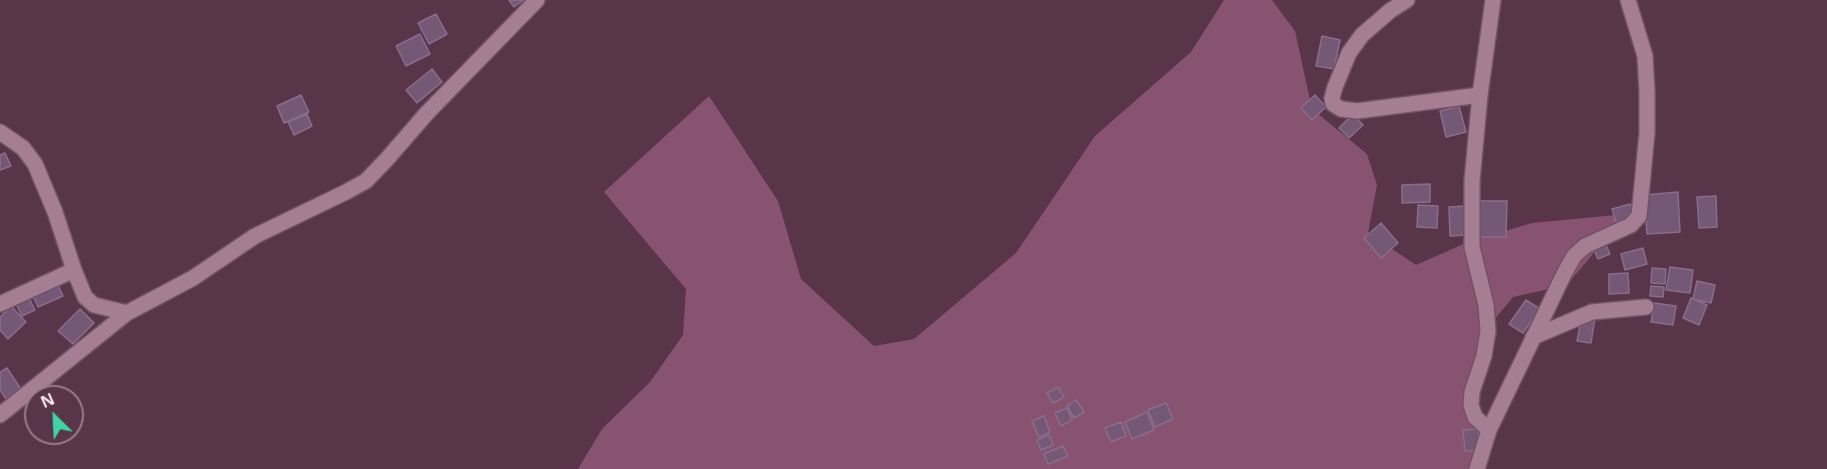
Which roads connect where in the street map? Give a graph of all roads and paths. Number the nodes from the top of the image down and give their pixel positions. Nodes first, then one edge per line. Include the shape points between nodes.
1 (537, 0) edge
2 (1407, 0) edge
3 (1492, 0) edge
4 (1628, 0) edge
5 (1480, 95) junction
6 (0, 132) edge
7 (74, 270) junction
8 (0, 304) edge
9 (1646, 307) dead end
10 (127, 314) junction
11 (1533, 337) junction
12 (0, 415) edge
13 (1489, 430) junction
14 (1477, 469) edge

1 - 10 street via 441,97 366,181 255,236 193,278
2 - 5 street via 1368,29 1349,53 1335,87 1333,104 1358,111
3 - 5 street
4 - 11 street via 1647,82 1640,213 1631,225 1585,246 1574,256
5 - 13 street via 1472,181 1472,247 1488,331 1471,405 1475,417
6 - 7 street via 23,148 35,164
7 - 8 street
7 - 10 street via 91,304
9 - 11 street via 1592,312
10 - 12 street
11 - 13 street
13 - 14 street

